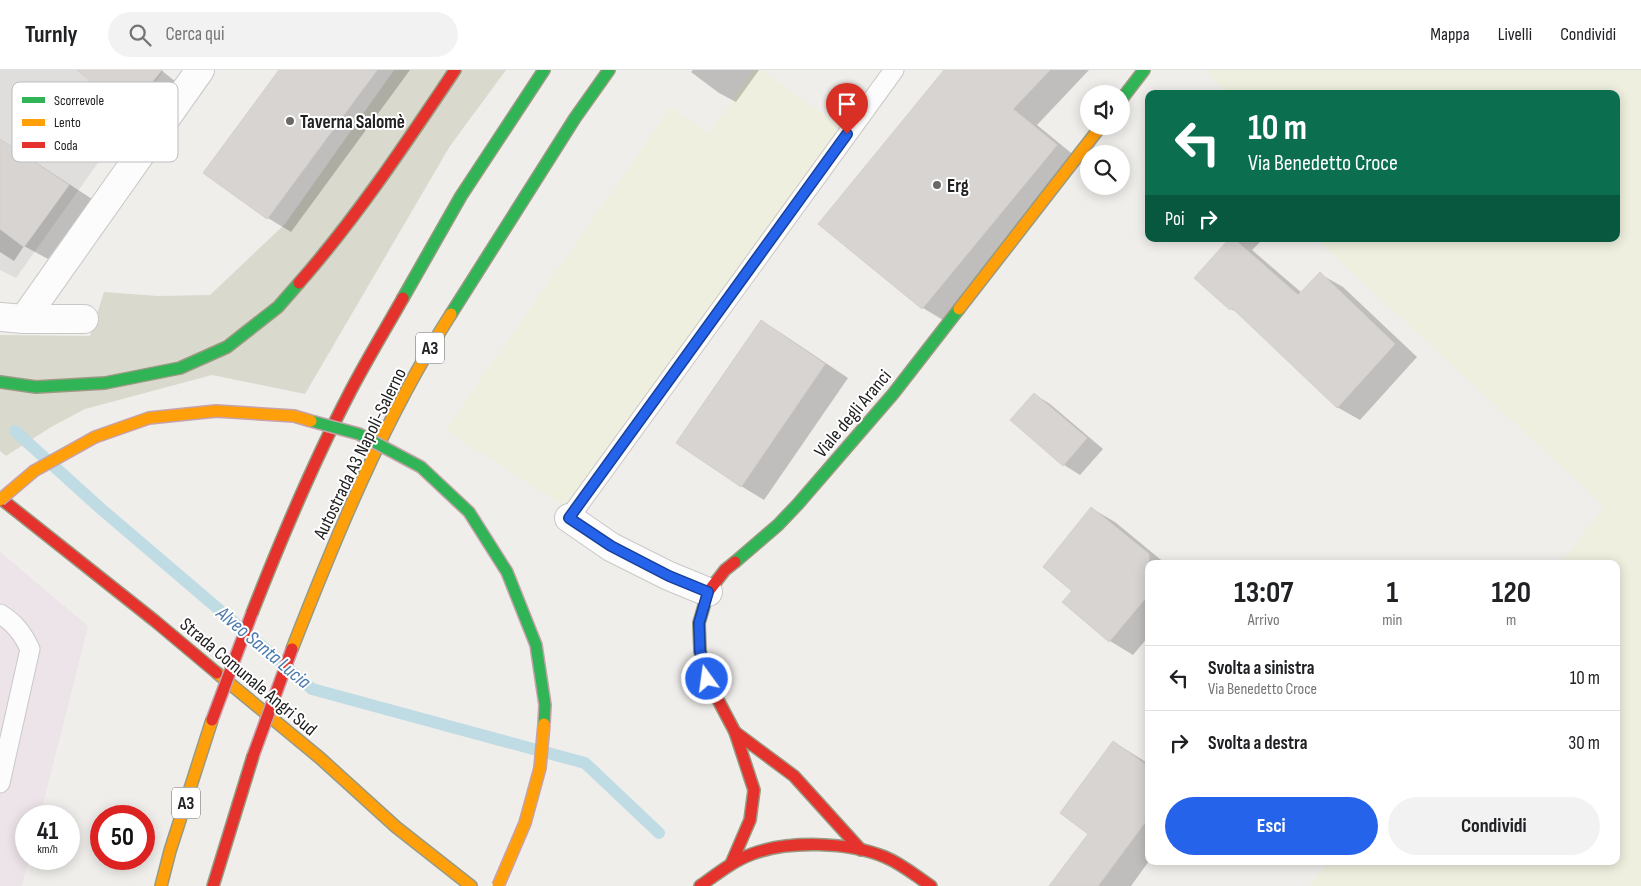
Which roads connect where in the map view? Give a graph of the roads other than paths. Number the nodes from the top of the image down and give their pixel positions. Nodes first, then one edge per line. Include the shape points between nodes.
1 (200, 70) edge
2 (455, 70) edge
3 (544, 70) edge
4 (609, 70) edge
5 (894, 70) edge
6 (1144, 70) edge
7 (1130, 88) edge
8 (178, 99) edge
9 (1093, 135) edge
10 (130, 162) edge
11 (12, 318) edge
12 (84, 319) dead end
13 (0, 382) edge
14 (0, 499) edge
15 (569, 518) joint
16 (708, 592) junction
17 (0, 614) edge
18 (735, 732) junction
19 (0, 783) edge
20 (861, 850) junction
21 (731, 864) junction
22 (161, 886) edge
23 (213, 886) edge
24 (471, 886) edge
25 (498, 886) edge
26 (700, 886) edge
27 (931, 886) edge

1 - 8 street
2 - 13 main road via 387,171 325,253 278,307 226,347 180,368 105,383 36,387
3 - 22 main road, Autostrada A3 Napoli-Salerno / A3, bridge via 461,196 349,393 313,466 283,534 212,720
4 - 23 main road, Autostrada A3 Napoli-Salerno / A3, bridge via 575,118 430,347 389,423 356,491 292,649 253,756
5 - 15 lane
6 - 7 main road
9 - 16 main road, Viale degli Aranci via 893,394 798,504 725,570
10 - 11 street
11 - 12 street
14 - 24 main road, Strada Comunale Angri Sud via 155,621 320,758 396,827
14 - 25 main road, bridge via 34,471 95,436 149,418 216,411 294,416 359,434 421,468 469,512 508,572 536,645 545,705 540,768 525,823
15 - 16 street via 611,546
16 - 18 main road, Viale degli Aranci via 699,623 700,651 707,679
17 - 19 lane via 22,633 30,650
18 - 20 main road, Viale degli Aranci via 794,776
18 - 21 main road, Viale degli Aranci via 754,790 750,820
20 - 21 main road via 821,845 794,846 761,851
20 - 27 main road via 885,857
21 - 26 main road

